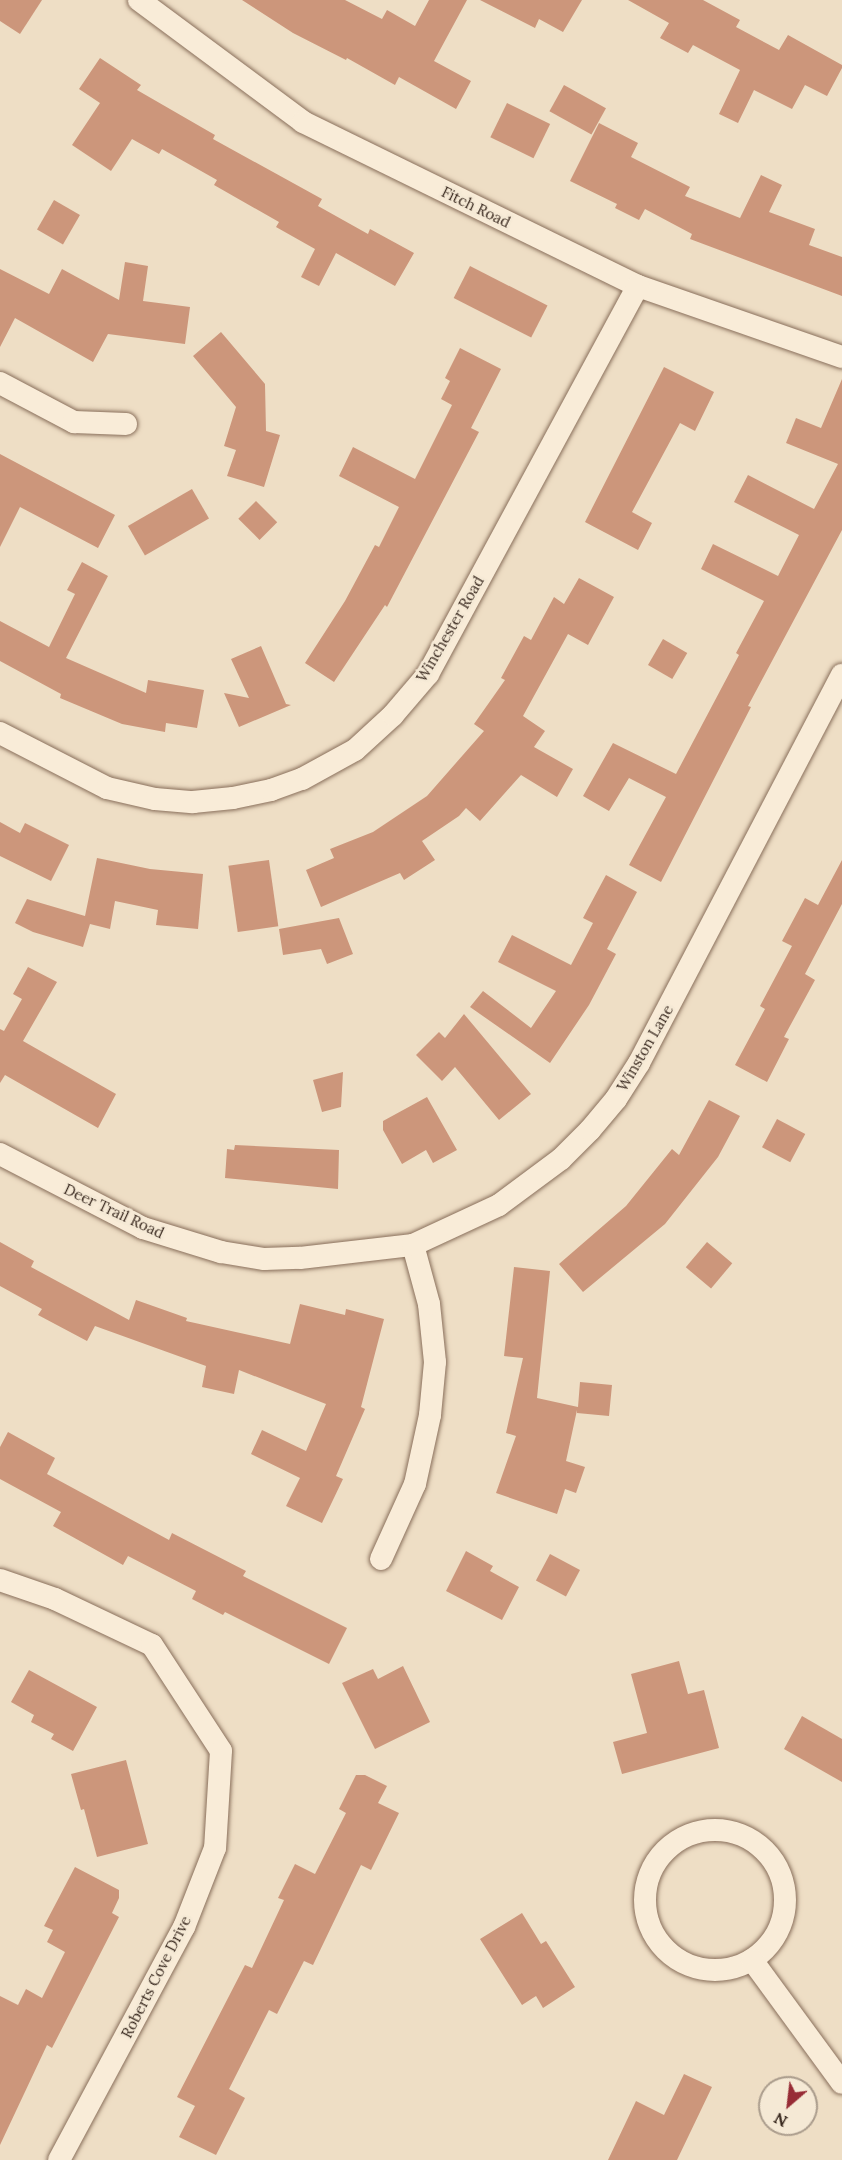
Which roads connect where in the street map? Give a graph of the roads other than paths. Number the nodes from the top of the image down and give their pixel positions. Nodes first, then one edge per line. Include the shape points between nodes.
1 (139, 0) edge
2 (638, 286) junction
3 (842, 357) edge
4 (0, 383) edge
5 (126, 424) dead end
6 (842, 675) edge
7 (0, 733) edge
8 (0, 1154) edge
9 (413, 1245) junction
10 (381, 1559) dead end
11 (0, 1580) edge
12 (752, 1960) junction
13 (842, 2083) edge
14 (59, 2160) edge

1 - 2 street, Fitch Road via 303,122
2 - 3 street, Fitch Road
2 - 7 street, Winchester Road via 428,674 393,715 355,750 302,779 271,789 193,802 155,799 106,788
4 - 5 street via 74,422
6 - 9 street, Winston Lane via 639,1063 616,1099 561,1159 499,1205
8 - 9 street, Deer Trail Road via 144,1228 221,1252 264,1259 300,1258
9 - 10 street via 429,1305 435,1362 430,1415 415,1484
11 - 14 street, Roberts Cove Drive via 55,1599 152,1645 221,1751 215,1848 184,1928
12 - 12 street via 729,1969 705,1970 682,1962 663,1948 649,1927 644,1904 646,1880 657,1858 674,1841 695,1832 717,1829 739,1833 759,1844 774,1861 783,1882 786,1904 769,1945
12 - 13 street

